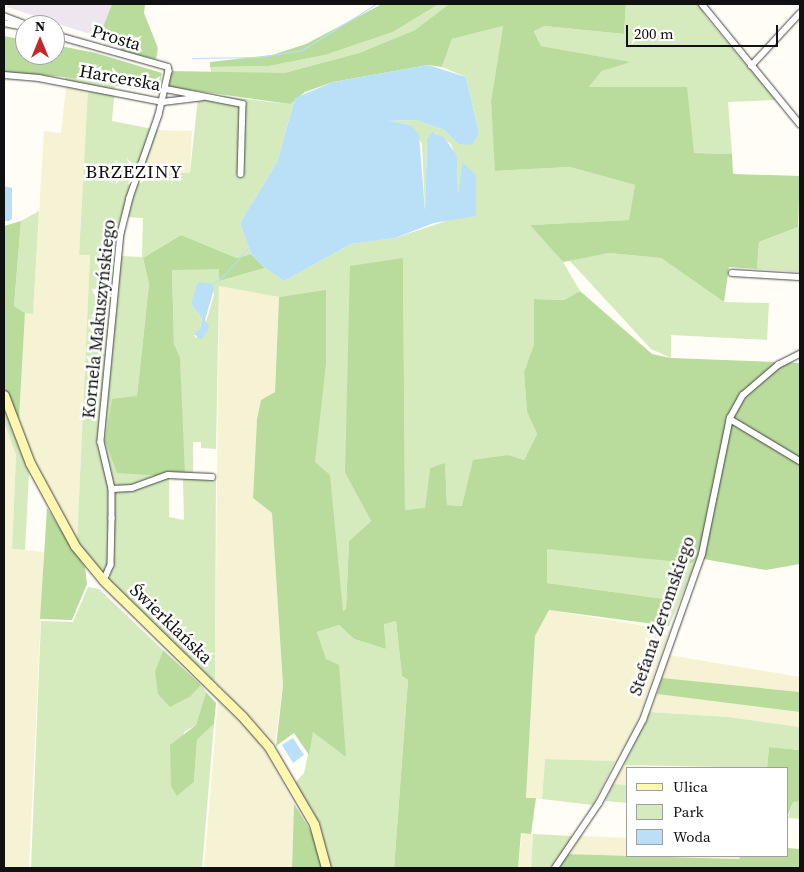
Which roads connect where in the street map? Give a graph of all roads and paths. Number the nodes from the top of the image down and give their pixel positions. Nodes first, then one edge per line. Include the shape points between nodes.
1 (702, 4) edge
2 (800, 13) edge
3 (65, 38) edge
4 (751, 66) junction
5 (168, 67) joint
6 (4, 75) edge
7 (166, 89) junction
8 (202, 97) junction
9 (163, 102) junction
10 (800, 124) edge
11 (241, 174) dead end
12 (732, 272) dead end
13 (800, 277) edge
14 (800, 354) edge
15 (4, 395) edge
16 (730, 419) junction
17 (800, 461) edge
18 (212, 477) dead end
19 (112, 489) junction
20 (104, 581) junction
21 (326, 868) edge
22 (555, 868) edge

1 - 4 street
2 - 4 street
3 - 5 street, Prosta
4 - 10 street
5 - 7 street, Kornela Makuszyńskiego
6 - 9 street, Harcerska via 39,78
7 - 8 street, Harcerska
7 - 9 street, Kornela Makuszyńskiego
8 - 9 street, Harcerska
8 - 11 street, Harcerska via 243,104
9 - 19 street, Kornela Makuszyńskiego via 121,233 101,442
12 - 13 street
14 - 16 street, Stefana Żeromskiego via 778,366 743,395
15 - 20 street, Świerklańska via 28,458 56,514
16 - 17 street
16 - 22 street, Stefana Żeromskiego via 702,554 643,720 599,803
18 - 19 street via 168,475 130,488
19 - 20 street, Kornela Makuszyńskiego via 111,565
20 - 21 street, Świerklańska via 235,709 269,747 314,824

